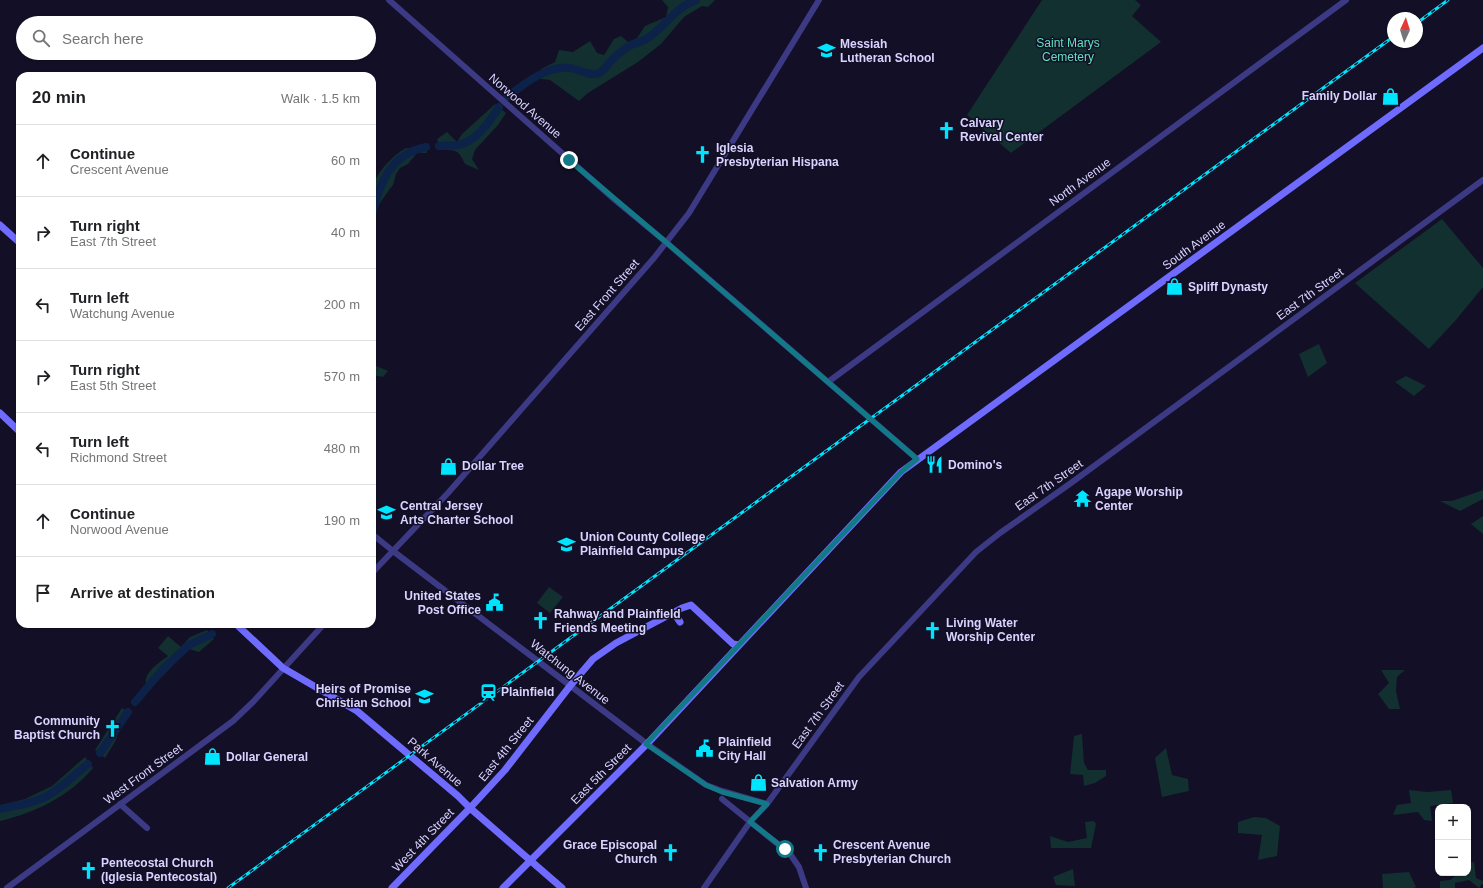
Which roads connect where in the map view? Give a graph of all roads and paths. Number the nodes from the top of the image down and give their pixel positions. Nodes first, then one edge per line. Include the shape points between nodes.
1 (388, 0) edge
2 (819, 0) edge
3 (1346, 0) edge
4 (1482, 50) edge
5 (1483, 180) edge
6 (0, 225) edge
7 (16, 239) edge
8 (667, 243) junction
9 (828, 382) junction
10 (0, 414) edge
11 (16, 428) edge
12 (917, 459) junction
13 (376, 537) edge
14 (393, 551) junction
15 (376, 570) edge
16 (671, 614) junction
17 (680, 622) dead end
18 (240, 628) edge
19 (320, 628) edge
20 (739, 645) junction
21 (283, 668) junction
22 (570, 686) junction
23 (646, 744) junction
24 (722, 799) dead end
25 (120, 804) junction
26 (767, 804) junction
27 (470, 808) junction
28 (750, 822) junction
29 (147, 828) dead end
30 (531, 860) junction
31 (7, 888) edge
32 (392, 888) edge
33 (502, 888) edge
34 (562, 888) edge
35 (704, 888) edge
36 (806, 888) edge

1 - 8 street, Norwood Avenue
2 - 8 street, East Front Street via 692,208
3 - 9 street, North Avenue
4 - 12 main road, South Avenue
5 - 26 street, East 7th Street via 976,552 859,678
6 - 7 main road
8 - 9 street, Norwood Avenue
8 - 14 street, East Front Street via 448,493
9 - 12 street, Norwood Avenue
10 - 11 main road
12 - 20 main road, East 5th Street via 901,472
13 - 14 street, Watchung Avenue
14 - 15 street, East Front Street
14 - 22 street, Watchung Avenue
16 - 17 main road
16 - 20 main road, East 4th Street via 691,605 733,644
16 - 22 main road, East 4th Street via 604,651 584,668
18 - 21 main road, Park Avenue
19 - 21 street
20 - 23 main road, East 5th Street
21 - 25 street, West Front Street via 233,721
21 - 27 main road, Park Avenue via 357,710
22 - 23 street, Watchung Avenue
22 - 27 main road, East 4th Street via 505,770
23 - 26 street, Watchung Avenue via 706,785
23 - 30 main road, East 5th Street
24 - 28 street
25 - 29 street
25 - 31 street, West Front Street
26 - 28 street, East 7th Street
27 - 30 main road, Park Avenue
27 - 32 main road, West 4th Street
28 - 35 street, East 7th Street
28 - 36 street via 790,854 799,867
30 - 33 main road, East 5th Street
30 - 34 main road, Park Avenue

